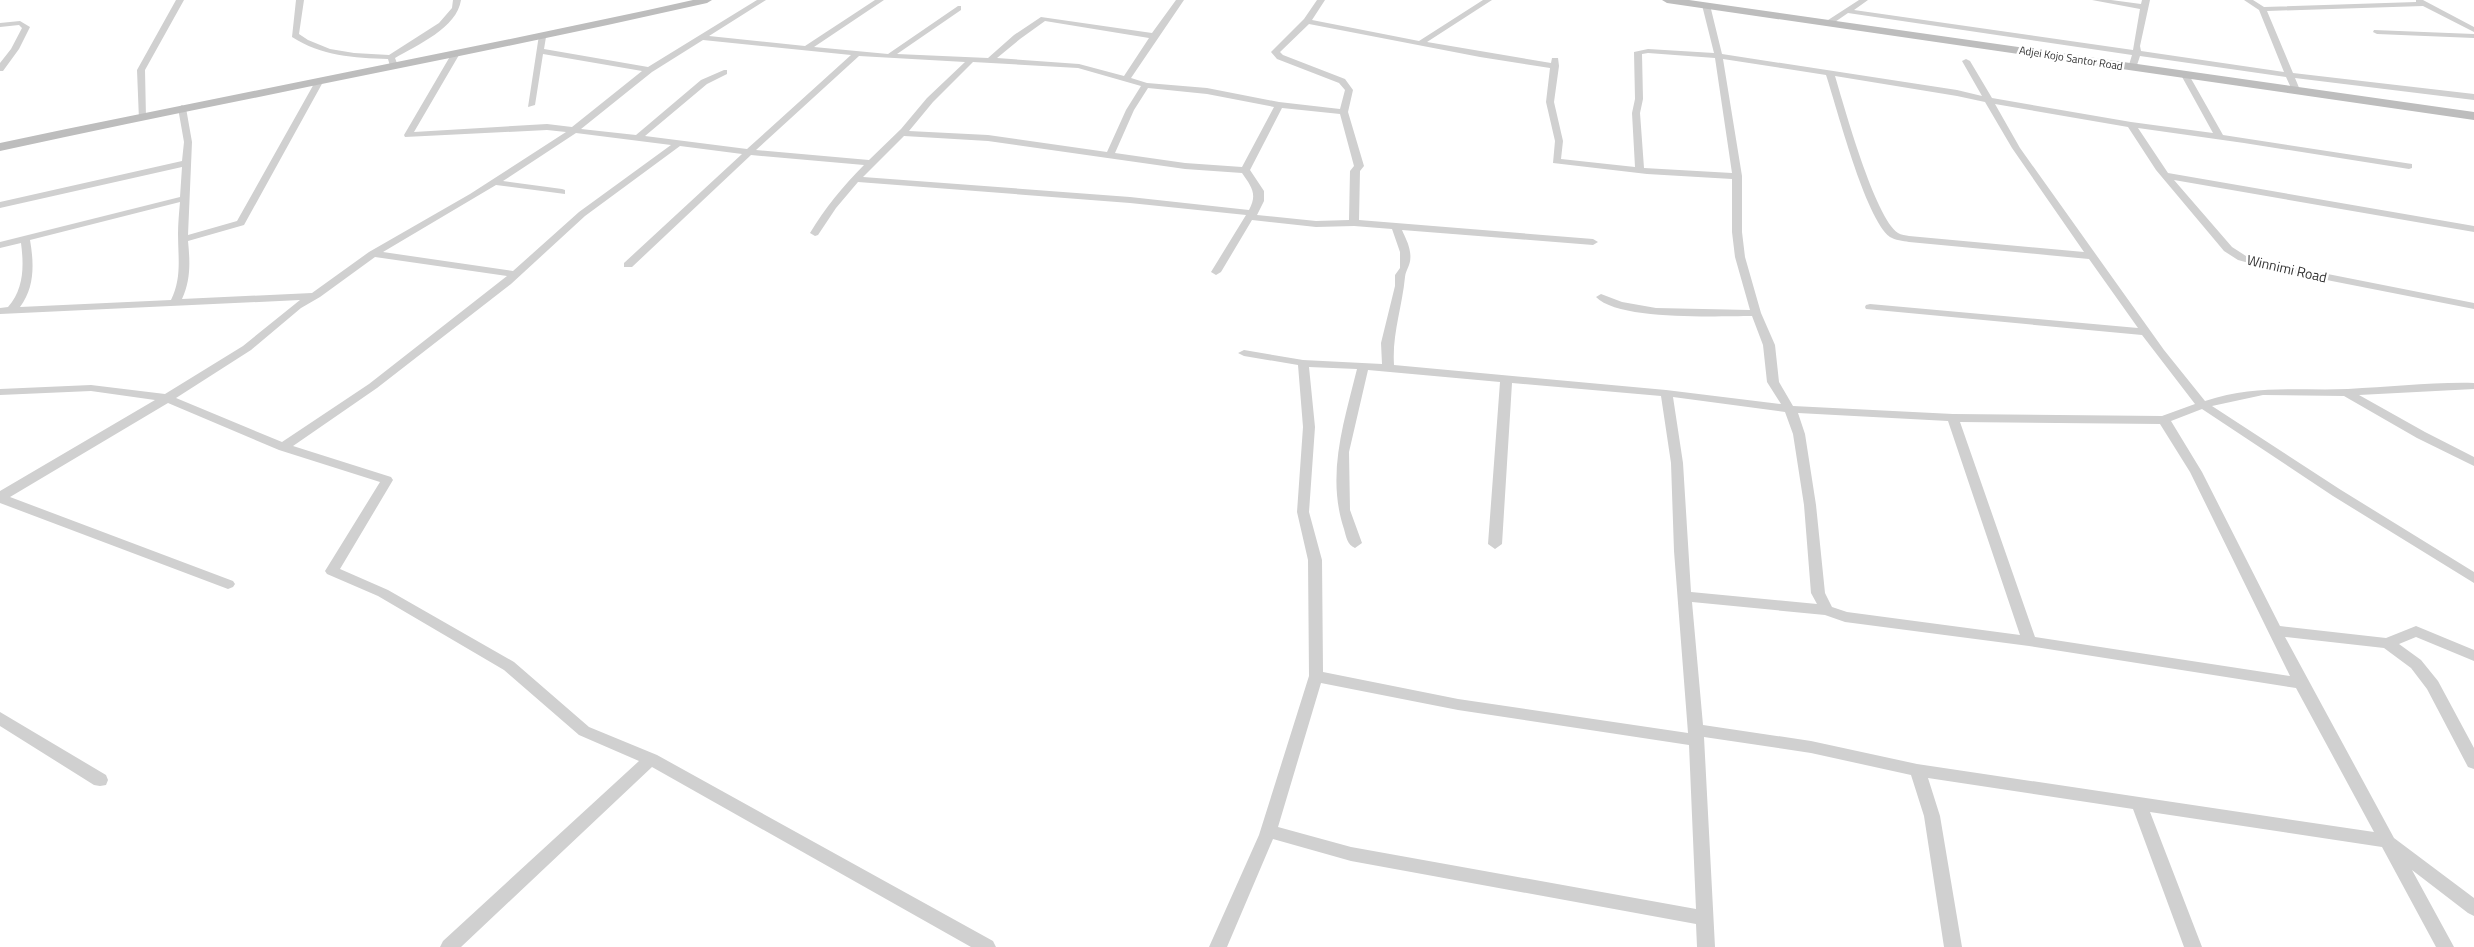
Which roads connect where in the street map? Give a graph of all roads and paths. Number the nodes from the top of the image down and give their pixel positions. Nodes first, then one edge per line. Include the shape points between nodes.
1 (180, 0) edge
2 (300, 0) edge
3 (457, 0) edge
4 (707, 0) edge
5 (762, 0) edge
6 (880, 0) edge
7 (1180, 0) edge
8 (1321, 0) edge
9 (1488, 0) edge
10 (1667, 0) edge
11 (1864, 0) edge
12 (2096, 0) edge
13 (2248, 0) edge
14 (2422, 2) edge
15 (2145, 4) edge
16 (1706, 5) junction
17 (958, 8) dead end
18 (2262, 9) junction
19 (1847, 11) junction
20 (1307, 21) junction
21 (1829, 22) junction
22 (0, 24) edge
23 (2474, 30) edge
24 (2377, 32) dead end
25 (1154, 36) junction
26 (2474, 36) edge
27 (542, 37) junction
28 (703, 38) junction
29 (1421, 43) junction
30 (806, 50) junction
31 (540, 51) junction
32 (2137, 52) junction
33 (455, 54) junction
34 (858, 54) junction
35 (890, 56) junction
36 (1719, 56) junction
37 (971, 60) junction
38 (990, 60) junction
39 (393, 61) junction
40 (1966, 61) dead end
41 (2132, 68) junction
42 (0, 69) edge
43 (649, 70) junction
44 (724, 72) dead end
45 (1830, 74) junction
46 (2184, 75) junction
47 (2290, 75) junction
48 (1126, 79) junction
49 (320, 82) junction
50 (1146, 85) junction
51 (2296, 90) junction
52 (2474, 97) edge
53 (1988, 100) junction
54 (531, 105) dead end
55 (1279, 105) junction
56 (182, 108) junction
57 (1344, 112) junction
58 (2474, 116) edge
59 (142, 118) junction
60 (2131, 125) junction
61 (574, 131) junction
62 (903, 133) junction
63 (2219, 136) junction
64 (638, 138) junction
65 (679, 143) junction
66 (0, 147) edge
67 (750, 152) junction
68 (1110, 155) junction
69 (188, 162) junction
70 (872, 163) junction
71 (2409, 166) dead end
72 (1245, 170) junction
73 (1640, 170) junction
74 (1737, 176) junction
75 (2168, 176) junction
76 (856, 179) junction
77 (492, 182) junction
78 (562, 192) dead end
79 (186, 198) junction
80 (0, 205) edge
81 (1252, 215) junction
82 (1354, 223) junction
83 (1396, 226) junction
84 (2474, 229) edge
85 (815, 233) dead end
86 (26, 238) junction
87 (183, 239) junction
88 (1593, 242) dead end
89 (0, 244) edge
90 (372, 254) junction
91 (2094, 256) junction
92 (628, 266) dead end
93 (1216, 272) dead end
94 (515, 274) junction
95 (316, 295) junction
96 (1601, 297) dead end
97 (174, 304) junction
98 (2474, 306) edge
99 (1870, 307) dead end
100 (6, 311) edge
101 (1756, 313) junction
102 (2146, 332) junction
103 (1244, 353) dead end
104 (1303, 363) junction
105 (1363, 366) junction
106 (1388, 369) junction
107 (1506, 380) junction
108 (2474, 386) edge
109 (0, 392) edge
110 (2346, 392) junction
111 (1666, 394) junction
112 (167, 398) junction
113 (2201, 404) junction
114 (1789, 409) junction
115 (1953, 418) junction
116 (2164, 420) junction
117 (283, 447) junction
118 (2474, 462) edge
119 (0, 497) edge
120 (1355, 542) dead end
121 (1495, 544) dead end
122 (2474, 578) edge
123 (228, 584) dead end
124 (1685, 596) junction
125 (1827, 610) junction
126 (2276, 631) junction
127 (2029, 641) junction
128 (2387, 643) junction
129 (2474, 656) edge
130 (1316, 676) junction
131 (2301, 683) junction
132 (0, 718) edge
133 (1696, 735) junction
134 (651, 759) junction
135 (2474, 763) edge
136 (1917, 770) junction
137 (100, 780) dead end
138 (2139, 803) junction
139 (1268, 831) junction
140 (2386, 841) junction
141 (2474, 908) edge
142 (1705, 918) junction
143 (449, 947) edge
144 (986, 947) edge
145 (1218, 947) edge
146 (1706, 947) edge
147 (1953, 947) edge
148 (2193, 947) edge
149 (2445, 947) edge

1 - 59 street via 141,70
2 - 39 street via 295,35 303,41 329,51
3 - 39 street via 453,14
4 - 27 street
5 - 28 street
6 - 30 street
7 - 25 street
8 - 20 street
9 - 29 street
10 - 16 street, Adjei Kojo Santor Road
11 - 19 street
12 - 15 street
13 - 18 street
14 - 18 street
14 - 23 street
15 - 32 street
16 - 21 street, Adjei Kojo Santor Road
16 - 36 street
17 - 35 street
18 - 47 street
19 - 21 street
19 - 32 street
20 - 29 street
20 - 57 street via 1275,52 1347,86
21 - 41 street, Adjei Kojo Santor Road
22 - 42 street via 20,23 26,28
24 - 26 street
25 - 38 street via 1044,19
25 - 48 street
27 - 31 street
27 - 33 street
28 - 30 street
28 - 43 street
29 - 73 street via 1555,63 1550,102 1559,141 1556,161
30 - 34 street
31 - 43 street
31 - 54 street
32 - 41 street
32 - 47 street
33 - 39 street
33 - 61 street via 408,135 547,127
34 - 35 street
34 - 67 street via 810,94
35 - 37 street
36 - 45 street
36 - 73 street via 1638,52 1640,99 1636,113
36 - 74 street
37 - 38 street
37 - 62 street via 929,101
38 - 48 street via 1079,66
39 - 49 street
40 - 53 street
41 - 46 street, Adjei Kojo Santor Road
43 - 61 street
44 - 64 street via 704,82
45 - 53 street via 1943,90
45 - 91 street via 1863,177 1881,216 1894,235
46 - 51 street, Adjei Kojo Santor Road
46 - 63 street
47 - 51 street
47 - 52 street
48 - 50 street
49 - 56 street
49 - 87 street via 241,223
50 - 55 street via 1207,91
50 - 68 street via 1130,110
51 - 58 street, Adjei Kojo Santor Road
53 - 60 street
53 - 91 street via 2016,148
55 - 57 street
55 - 72 street
56 - 59 street
56 - 69 street
57 - 82 street via 1360,166 1355,171
59 - 66 street
60 - 63 street
60 - 75 street, Winnimi Road
61 - 64 street
61 - 77 street
62 - 68 street via 988,138
62 - 70 street
63 - 71 street
64 - 65 street
65 - 67 street
65 - 94 street via 582,214
67 - 70 street
67 - 92 street
68 - 72 street via 1186,166
69 - 79 street
69 - 80 street
70 - 76 street
72 - 81 street via 1259,191 1259,201
73 - 74 street
74 - 101 street via 1740,257
75 - 84 street
75 - 98 street, Winnimi Road via 2208,228 2228,250 2242,258
76 - 81 street via 1130,200
76 - 85 street via 828,208
77 - 78 street
77 - 90 street
79 - 86 street
79 - 87 street
81 - 82 street via 1316,224
81 - 93 street
82 - 83 street
83 - 88 street
83 - 106 street via 1405,252 1405,268 1400,275 1387,344
86 - 89 street
86 - 100 street via 29,269 21,301
87 - 97 street via 185,275
90 - 94 street
90 - 95 street
91 - 102 street
94 - 117 street via 373,386
95 - 97 street
95 - 112 street via 297,306 247,348
96 - 101 street via 1618,306 1642,310
97 - 100 street
99 - 102 street
101 - 114 street via 1769,344 1773,382
102 - 113 street
103 - 104 street
104 - 105 street
104 - 130 street via 1309,427 1303,512 1315,560
105 - 106 street
105 - 120 street via 1343,452 1344,510
106 - 107 street
107 - 111 street
107 - 121 street
108 - 110 street via 2428,385
109 - 112 street via 92,388
110 - 113 street via 2264,392
110 - 118 street via 2421,436
111 - 114 street
111 - 124 street via 1676,463
112 - 117 street
112 - 119 street
113 - 116 street
113 - 122 street via 2337,494
114 - 115 street
114 - 125 street via 1799,434 1818,593
115 - 116 street
115 - 127 street
116 - 126 street via 2196,472
117 - 134 street via 386,480 332,571 382,593 509,666 584,730
119 - 123 street
124 - 125 street
124 - 133 street
125 - 127 street via 1845,617
126 - 128 street
126 - 131 street
127 - 131 street
128 - 129 street via 2416,631
128 - 135 street via 2416,664 2433,685
130 - 133 street via 1509,713
130 - 139 street
131 - 140 street
132 - 137 street
133 - 136 street via 1811,747
133 - 142 street
134 - 143 street
134 - 144 street
136 - 138 street
136 - 147 street via 1932,816
138 - 140 street
138 - 148 street
139 - 142 street via 1351,854
139 - 145 street
140 - 141 street
140 - 149 street
142 - 146 street

